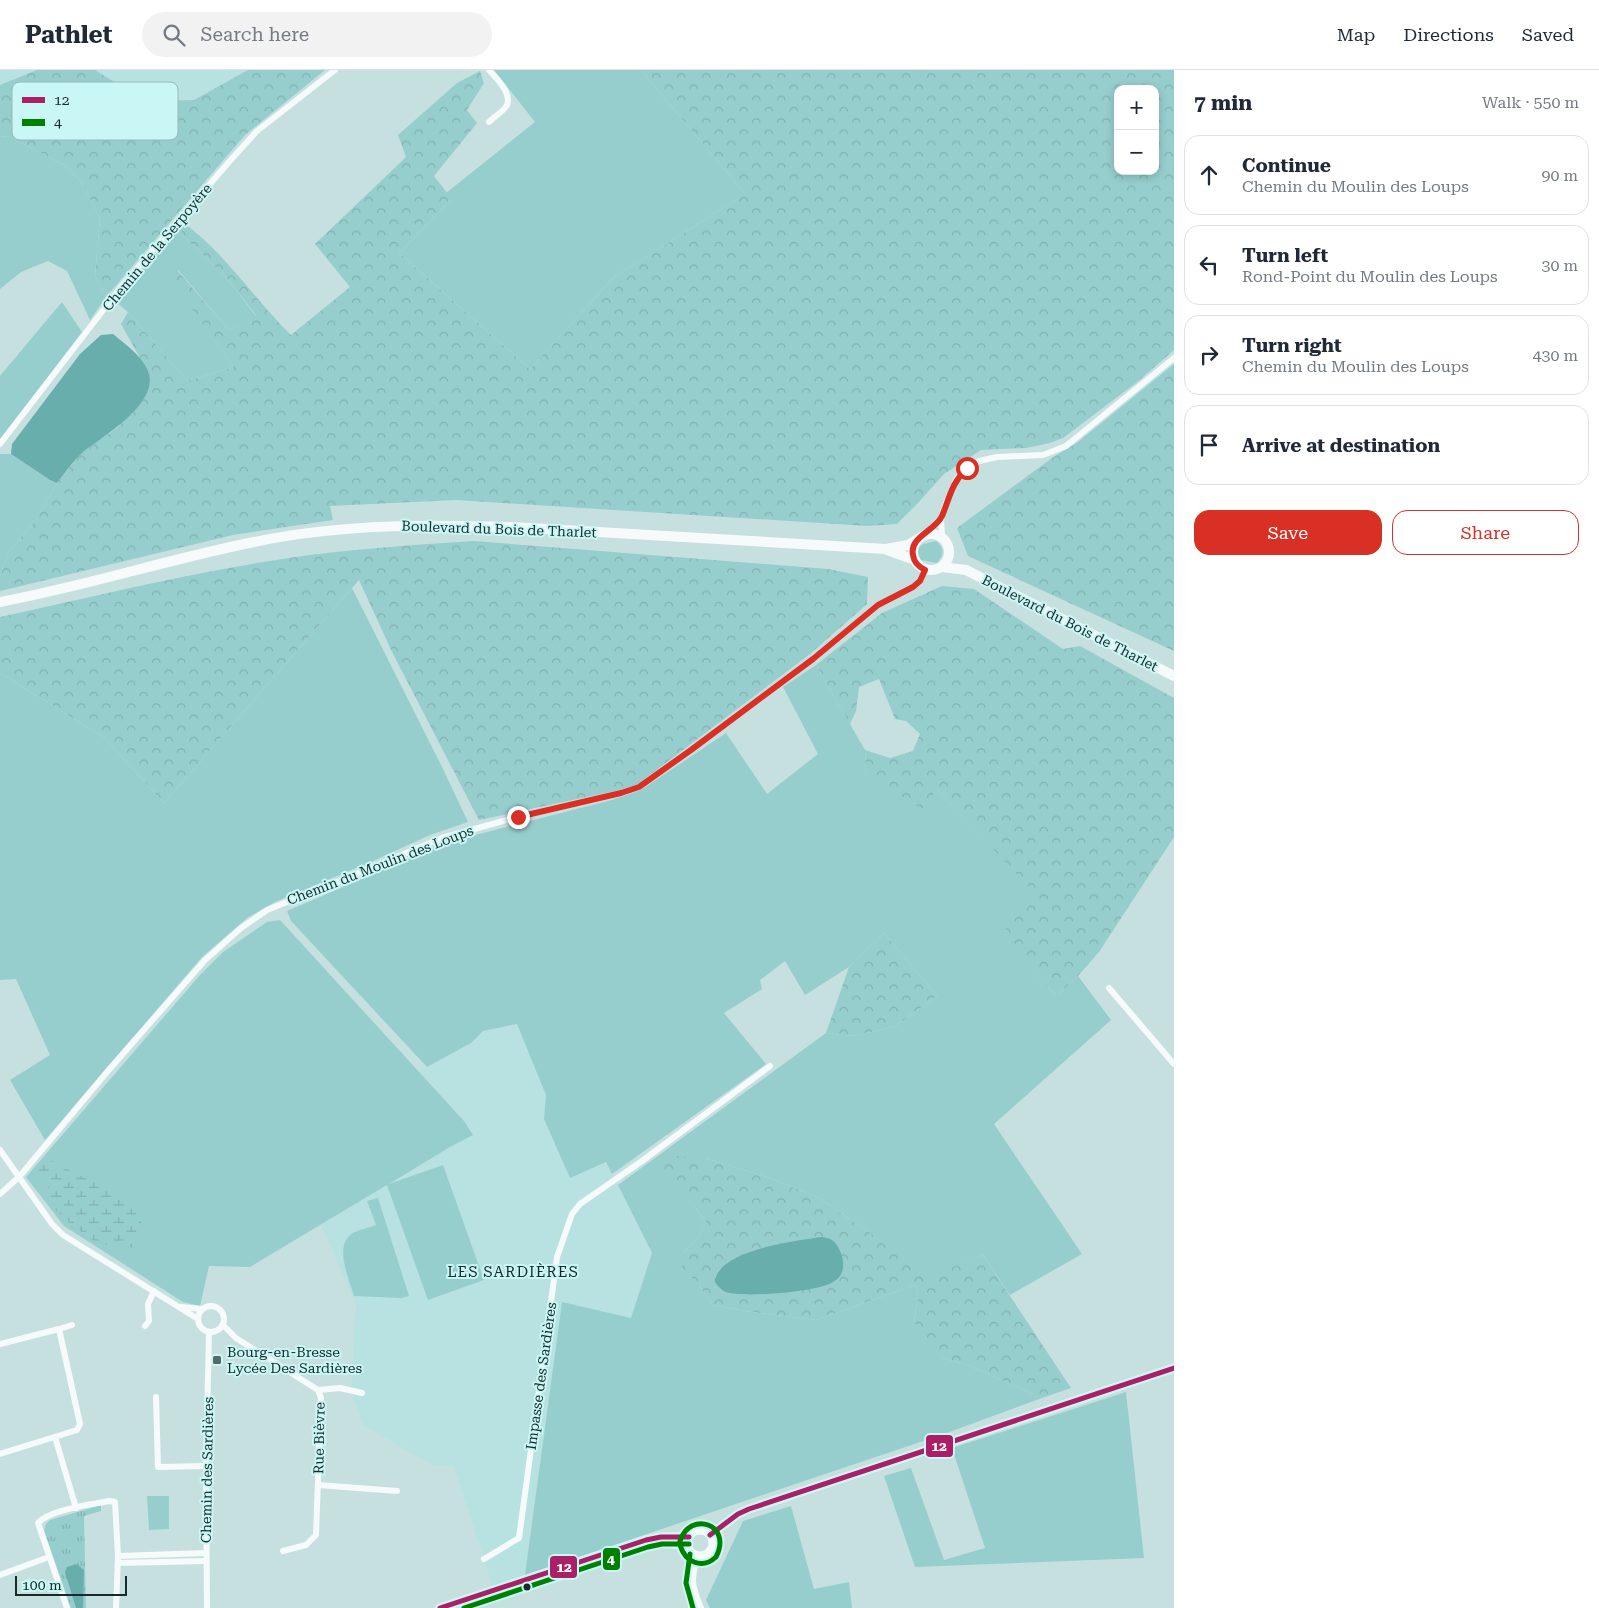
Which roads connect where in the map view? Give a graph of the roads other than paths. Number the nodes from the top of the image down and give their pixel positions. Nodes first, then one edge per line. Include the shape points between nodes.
1 (335, 70) edge
2 (489, 70) edge
3 (489, 122) dead end
4 (1174, 358) edge
5 (0, 444) edge
6 (941, 518) junction
7 (922, 536) junction
8 (942, 537) junction
9 (886, 549) junction
10 (950, 552) junction
11 (914, 560) junction
12 (942, 567) junction
13 (925, 570) junction
14 (966, 570) junction
15 (0, 602) edge
16 (1174, 676) edge
17 (1109, 988) dead end
18 (1174, 1064) edge
19 (770, 1066) dead end
20 (0, 1150) edge
21 (19, 1177) junction
22 (0, 1194) edge
23 (154, 1292) junction
24 (180, 1307) junction
25 (202, 1309) junction
26 (198, 1319) junction
27 (72, 1325) dead end
28 (223, 1325) junction
29 (146, 1326) dead end
30 (59, 1328) junction
31 (209, 1332) junction
32 (0, 1344) edge
33 (1174, 1368) edge
34 (318, 1390) junction
35 (362, 1394) dead end
36 (156, 1398) dead end
37 (54, 1437) junction
38 (0, 1454) edge
39 (206, 1466) junction
40 (318, 1485) junction
41 (397, 1491) dead end
42 (76, 1508) junction
43 (710, 1535) junction
44 (688, 1541) junction
45 (283, 1551) dead end
46 (206, 1553) junction
47 (118, 1556) junction
48 (697, 1556) junction
49 (49, 1557) junction
50 (484, 1559) dead end
51 (206, 1561) junction
52 (118, 1563) junction
53 (0, 1575) edge
54 (67, 1608) edge
55 (116, 1608) edge
56 (207, 1608) edge
57 (440, 1608) edge
58 (458, 1608) edge
59 (702, 1608) edge

1 - 5 street, Chemin de la Serpoyère via 257,131 228,163 121,287
2 - 3 street via 503,86 508,99 506,106
4 - 6 street via 1066,446 1043,456 997,457 967,468 957,478
6 - 7 street
6 - 8 street
7 - 8 main road via 931,533
7 - 9 main road, Boulevard du Bois de Tharlet via 908,544
7 - 11 main road via 913,546
8 - 10 main road
9 - 11 main road, Boulevard du Bois de Tharlet
9 - 15 main road, Boulevard du Bois de Tharlet via 530,528 398,525 255,541
10 - 12 main road
10 - 14 main road, Boulevard du Bois de Tharlet
11 - 13 main road
12 - 13 main road
12 - 14 main road, Boulevard du Bois de Tharlet
13 - 21 street, Chemin du Moulin des Loups via 913,587 878,605 813,659 639,787 442,838 267,910 205,960
14 - 16 main road, Boulevard du Bois de Tharlet
17 - 18 street
19 - 50 street, Impasse des Sardières via 580,1204 572,1214 557,1257 519,1538
20 - 21 street
21 - 22 street, Chemin du Moulin des Loups
21 - 23 street via 63,1235
23 - 24 street
23 - 29 street via 148,1304 149,1321
24 - 25 street
24 - 26 street
25 - 26 street
25 - 28 street via 211,1306 221,1310 225,1318
26 - 31 street via 201,1327
27 - 30 street
28 - 31 street via 217,1331
28 - 34 street, Rue Bièvre via 236,1338
30 - 32 street
30 - 37 street via 80,1424 77,1430
31 - 39 street, Chemin des Sardières
33 - 43 main road via 750,1509
34 - 35 street via 340,1388
34 - 40 street, Rue Bièvre via 321,1398
36 - 39 street via 158,1467
37 - 38 street
37 - 42 street
39 - 46 street, Chemin des Sardières
40 - 41 street
40 - 45 street, Rue Bièvre via 316,1535 306,1545
42 - 47 street via 115,1502
42 - 49 street via 43,1518 38,1523
43 - 44 main road via 696,1531
43 - 48 main road via 713,1543 710,1552
44 - 48 main road via 690,1551
44 - 57 main road via 661,1537 646,1540
44 - 58 main road via 647,1543
46 - 47 street
46 - 51 street, Chemin des Sardières
47 - 52 street
48 - 59 street via 692,1579
49 - 53 street
49 - 54 street
51 - 52 street
51 - 56 street, Chemin des Sardières
52 - 55 street

